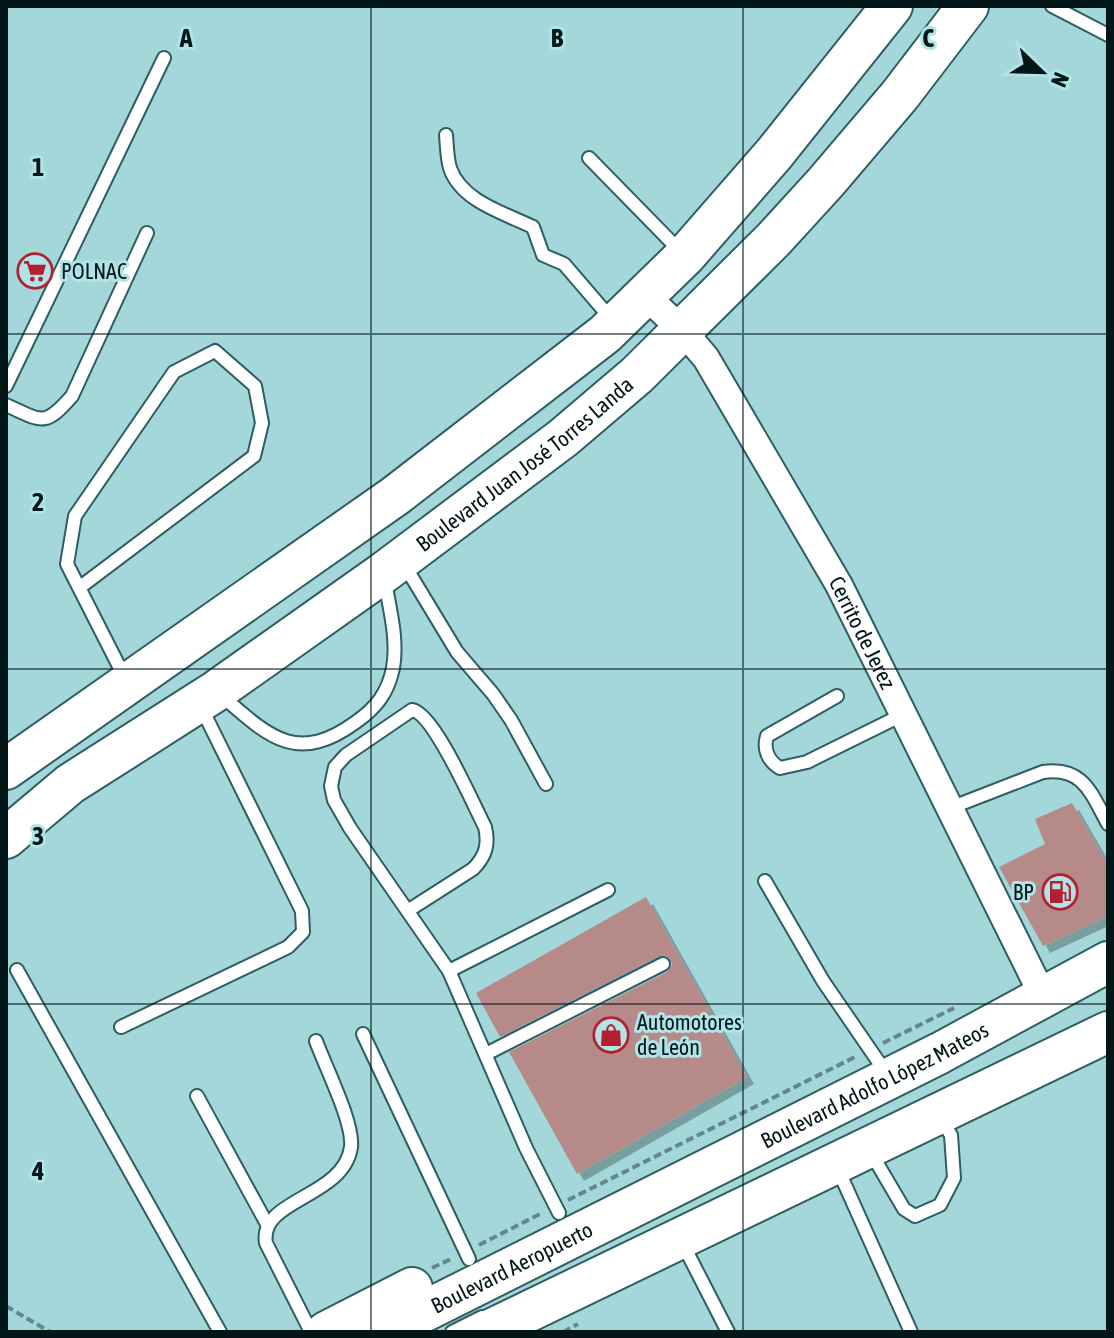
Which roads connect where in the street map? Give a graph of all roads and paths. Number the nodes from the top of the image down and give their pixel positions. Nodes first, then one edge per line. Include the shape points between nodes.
1 (892, 6) edge
2 (968, 6) edge
3 (1052, 6) edge
4 (1068, 10) edge
5 (1108, 35) edge
6 (164, 58) dead end
7 (446, 135) dead end
8 (589, 158) dead end
9 (147, 233) dead end
10 (685, 256) junction
11 (645, 295) junction
12 (615, 324) junction
13 (683, 331) junction
14 (6, 386) edge
15 (6, 405) edge
16 (392, 566) junction
17 (79, 588) junction
18 (128, 683) junction
19 (837, 696) dead end
20 (208, 697) junction
21 (904, 714) junction
22 (6, 769) edge
23 (546, 784) dead end
24 (950, 808) junction
25 (21, 822) edge
26 (1108, 824) edge
27 (6, 838) edge
28 (765, 881) dead end
29 (608, 890) dead end
30 (409, 910) junction
31 (1108, 962) edge
32 (663, 964) dead end
33 (17, 970) dead end
34 (449, 971) junction
35 (1043, 996) junction
36 (963, 1003) dead end
37 (121, 1027) dead end
38 (1010, 1030) dead end
39 (1108, 1032) edge
40 (363, 1034) dead end
41 (316, 1041) dead end
42 (940, 1053) junction
43 (486, 1054) junction
44 (888, 1065) junction
45 (976, 1093) junction
46 (197, 1096) dead end
47 (941, 1120) junction
48 (858, 1167) junction
49 (557, 1210) junction
50 (648, 1221) junction
51 (267, 1224) junction
52 (688, 1254) junction
53 (467, 1255) junction
54 (426, 1271) dead end
55 (6, 1306) edge
56 (489, 1322) edge
57 (50, 1332) edge
58 (220, 1332) edge
59 (311, 1332) edge
60 (326, 1332) edge
61 (383, 1332) edge
62 (408, 1332) edge
63 (452, 1332) edge
64 (533, 1332) edge
65 (728, 1332) edge
66 (911, 1332) edge

1 - 10 main road
2 - 13 main road, Boulevard Juan José Torres Landa via 826,182
3 - 4 lane
4 - 5 lane
6 - 14 lane
7 - 12 lane via 450,167 459,185 533,227 543,255 564,264
8 - 10 lane
9 - 15 lane via 72,396 54,416 39,419
10 - 11 main road
11 - 12 main road
11 - 13 street, Cerrito de Jerez
12 - 18 main road via 395,496
13 - 16 main road, Boulevard Juan José Torres Landa via 563,438
13 - 21 street, Cerrito de Jerez via 750,430 839,585
16 - 20 main road, Boulevard Juan José Torres Landa
16 - 20 lane via 394,664 389,684 374,707 339,734 317,744 297,744 273,736
16 - 23 lane via 493,694
17 - 17 lane via 67,564 75,516 174,372 215,351 255,386 262,423 254,456
17 - 18 lane
18 - 22 main road
19 - 21 lane via 767,736 766,753 772,763 780,768 807,762
20 - 25 main road, Boulevard Juan José Torres Landa via 70,784
20 - 37 lane via 302,911 303,932 288,947
21 - 24 street, Cerrito de Jerez
24 - 26 lane via 1058,770 1084,782
24 - 35 street, Cerrito de Jerez
25 - 27 main road, Boulevard Juan José Torres Landa
28 - 44 lane via 823,981
29 - 34 lane
30 - 30 lane via 350,828 331,786 335,767 346,755 412,710 434,729 488,838 482,860 473,869
30 - 34 lane
31 - 35 main road, Boulevard Adolfo López Mateos
32 - 43 lane
33 - 58 lane
34 - 43 lane
35 - 42 main road, Boulevard Adolfo López Mateos
36 - 44 path
38 - 44 lane
39 - 45 main road
40 - 53 lane
41 - 51 lane via 350,1129 351,1148 331,1182
42 - 44 main road via 904,1057
42 - 50 main road, Boulevard Adolfo López Mateos
43 - 49 lane
44 - 49 main road
44 - 49 path
45 - 47 main road
45 - 50 main road
46 - 51 lane
47 - 48 main road
47 - 48 lane via 951,1135 954,1178 940,1205 915,1216
48 - 52 main road
48 - 66 lane
49 - 53 main road
49 - 53 path
50 - 56 main road, Boulevard Aeropuerto
50 - 61 main road, Boulevard Aeropuerto
50 - 62 lane
51 - 59 lane via 266,1243
52 - 64 main road
52 - 65 lane
53 - 54 path
53 - 60 main road
55 - 57 path
56 - 63 lane

